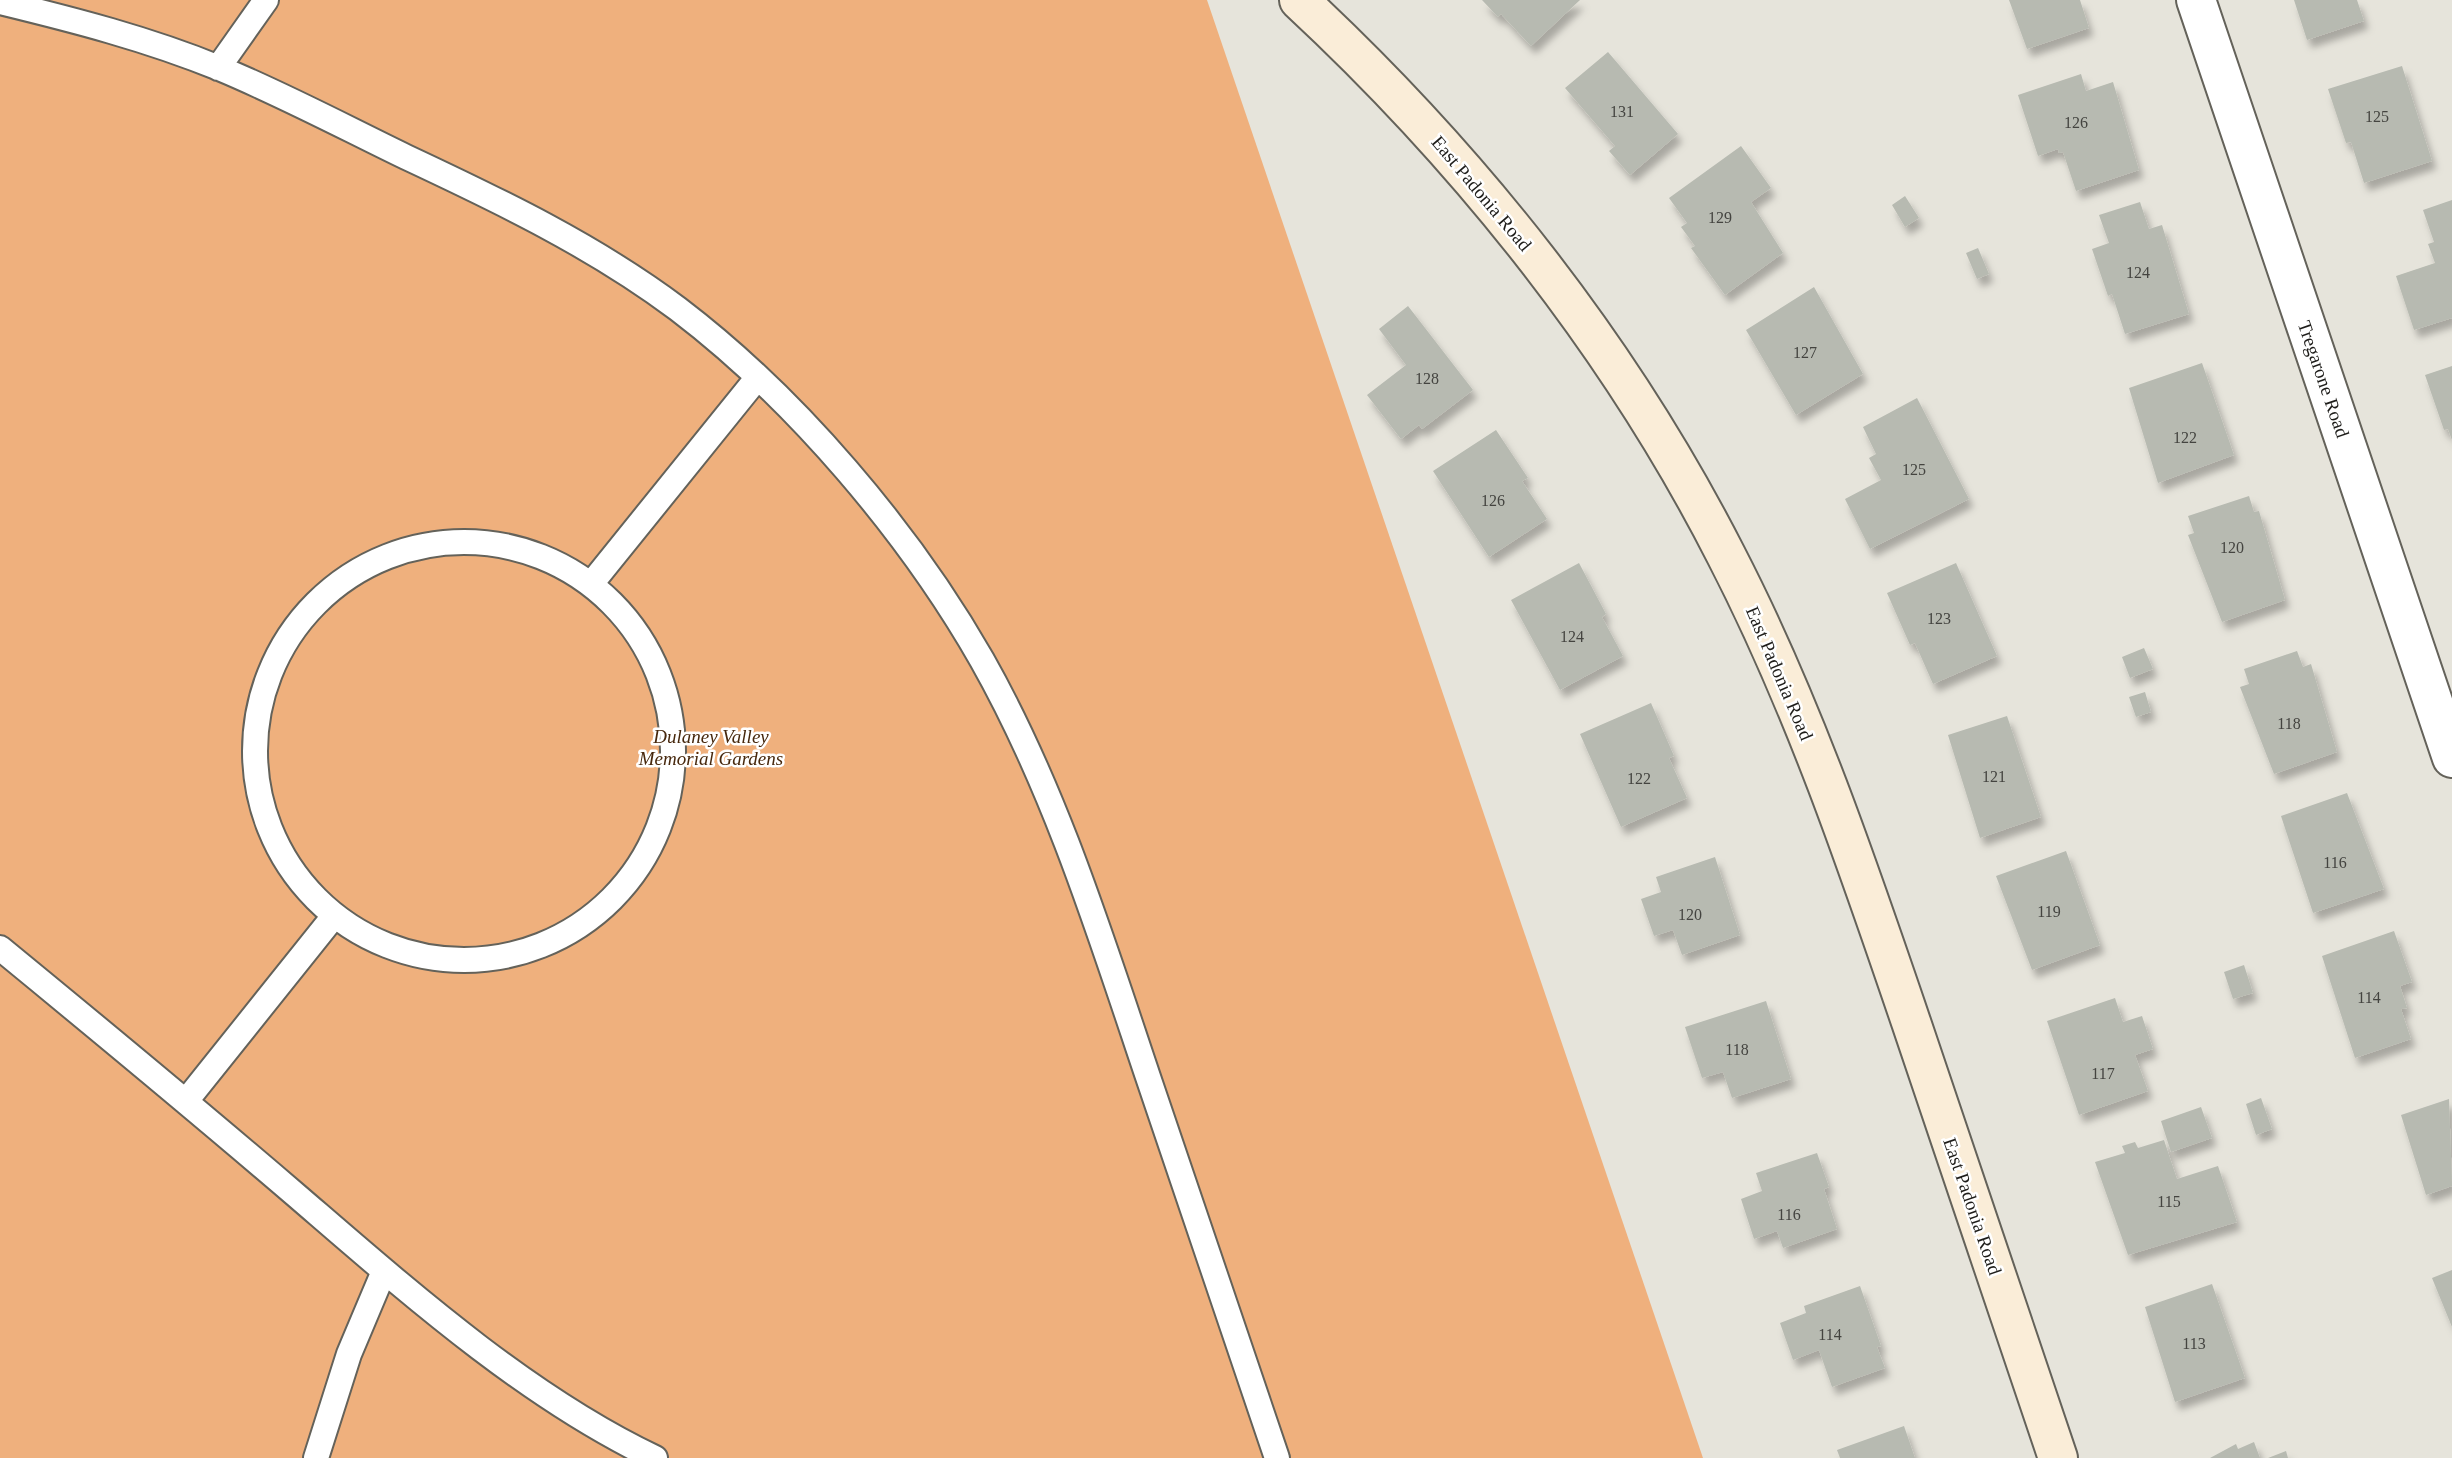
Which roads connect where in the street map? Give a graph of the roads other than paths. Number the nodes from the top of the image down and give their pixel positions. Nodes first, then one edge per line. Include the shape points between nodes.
1 (266, 0) edge
2 (1299, 0) edge
3 (2196, 0) edge
4 (0, 2) edge
5 (218, 68) junction
6 (758, 377) junction
7 (592, 584) junction
8 (2452, 758) edge
9 (334, 916) junction
10 (0, 948) edge
11 (186, 1101) junction
12 (384, 1271) junction
13 (316, 1458) edge
14 (655, 1458) edge
15 (1278, 1458) edge
16 (2058, 1458) edge

1 - 5 lane
2 - 16 street, East Padonia Road via 1416,116 1536,258 1671,454 1725,551 1796,704 1850,842
3 - 8 street, Tregarone Road
4 - 5 lane via 100,26
5 - 6 lane via 505,203 603,257 679,310
6 - 7 lane
6 - 15 lane via 856,481 925,570 982,662 1033,765 1087,898
7 - 9 lane via 543,556 486,542 428,543 373,561 327,590 292,630 269,672 256,720 255,768 264,815 289,866
7 - 9 lane via 636,631 663,685 673,740 670,790 655,838 632,876 598,912 551,942 499,958 430,958 377,942
9 - 11 lane
10 - 11 lane
11 - 12 lane
12 - 13 lane via 349,1354
12 - 14 lane via 515,1375

